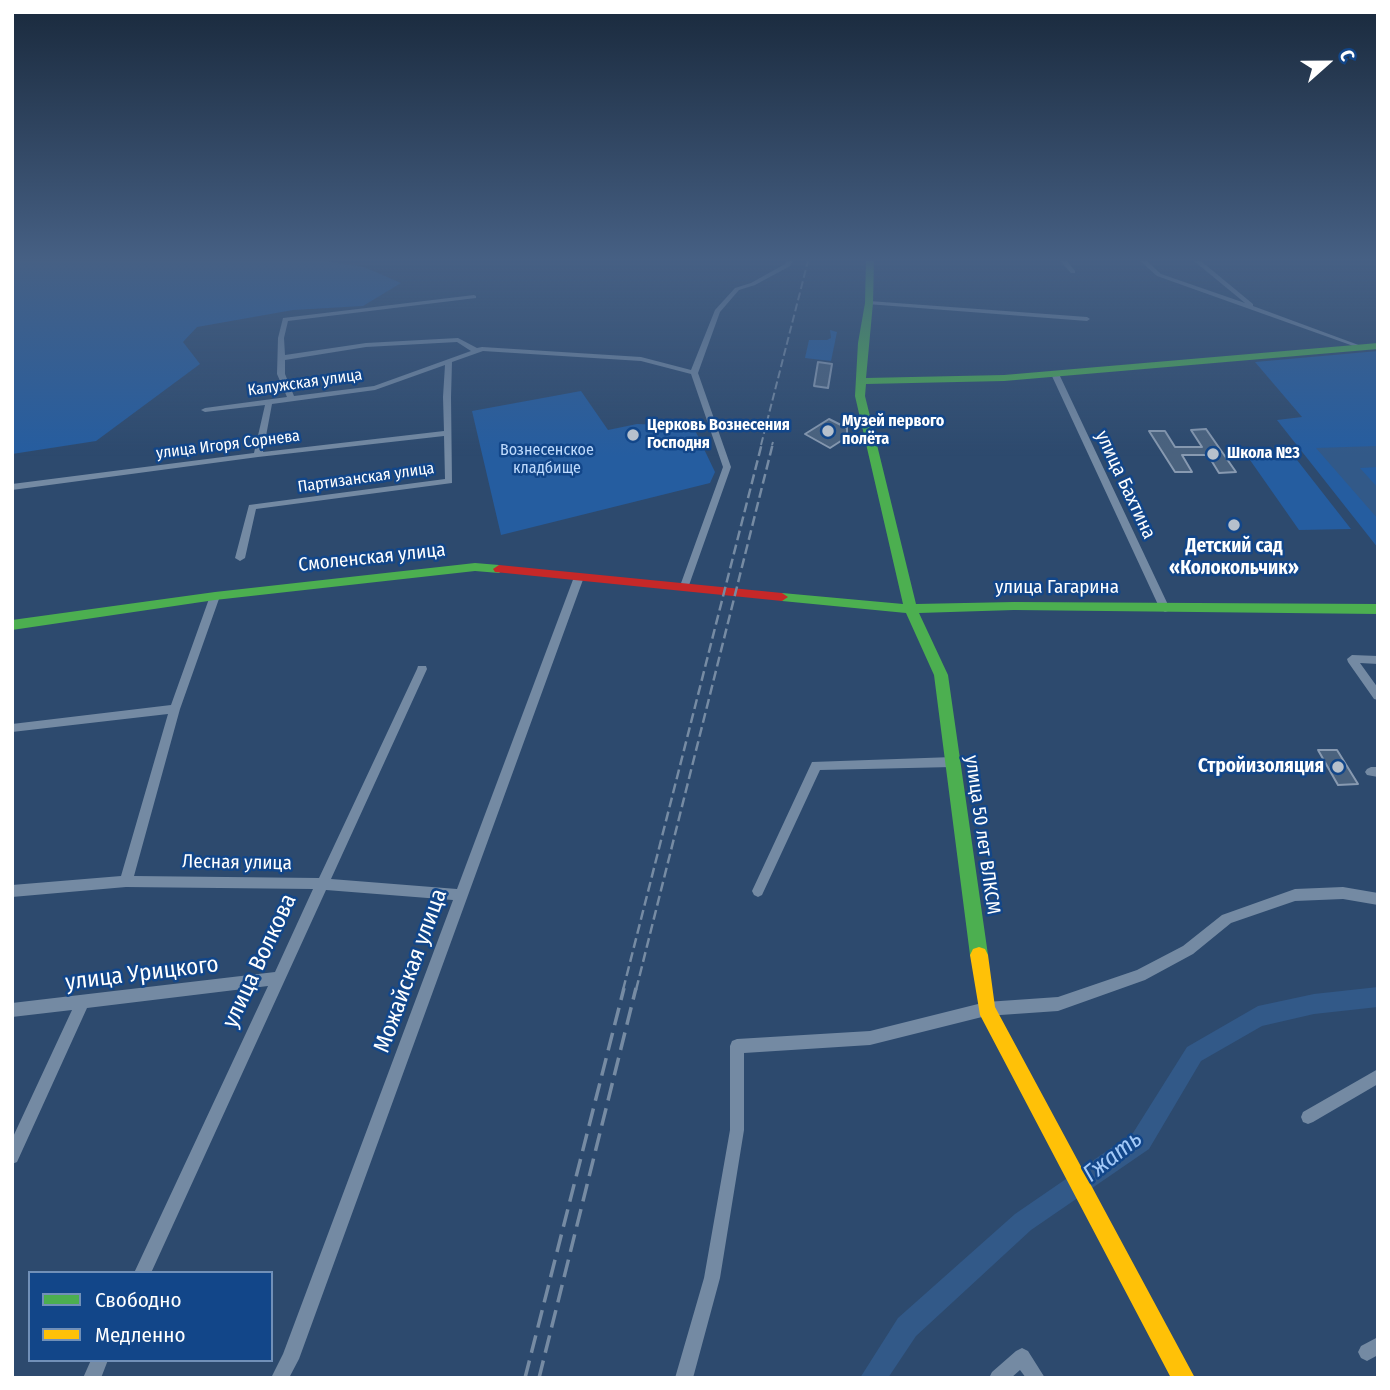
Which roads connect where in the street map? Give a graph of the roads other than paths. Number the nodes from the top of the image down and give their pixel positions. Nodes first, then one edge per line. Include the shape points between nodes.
1 (284, 326) edge
2 (711, 326) edge
3 (866, 326) edge
4 (1303, 326) edge
5 (1378, 346) edge
6 (1361, 347) junction
7 (476, 351) junction
8 (282, 358) junction
9 (449, 363) junction
10 (694, 373) junction
11 (1055, 374) junction
12 (861, 381) junction
13 (291, 399) junction
14 (268, 402) junction
15 (205, 410) dead end
16 (448, 433) junction
17 (258, 454) junction
18 (12, 488) edge
19 (240, 558) dead end
20 (579, 577) junction
21 (685, 586) junction
22 (737, 591) joint
23 (215, 596) junction
24 (911, 609) junction
25 (1165, 609) junction
26 (1378, 609) edge
27 (12, 625) edge
28 (1378, 660) edge
29 (422, 669) dead end
30 (1378, 696) edge
31 (175, 709) junction
32 (12, 728) edge
33 (953, 762) junction
34 (126, 881) junction
35 (321, 884) junction
36 (12, 891) edge
37 (758, 891) dead end
38 (462, 895) junction
39 (1378, 900) edge
40 (277, 978) junction
41 (82, 1003) junction
42 (986, 1009) junction
43 (12, 1010) edge
44 (1378, 1076) edge
45 (1308, 1117) dead end
46 (12, 1157) edge
47 (143, 1271) edge
48 (99, 1362) edge
49 (92, 1378) edge
50 (280, 1378) edge
51 (684, 1378) edge
52 (998, 1378) edge
53 (1036, 1378) edge
54 (1184, 1378) edge

1 - 8 street
2 - 10 street
3 - 12 main road, улица 50 лет ВЛКСМ
4 - 6 street
5 - 6 main road
6 - 11 main road
7 - 8 street via 458,340 366,345
7 - 9 street, Калужская улица
7 - 10 street, Калужская улица via 641,359
8 - 13 street via 281,374
9 - 13 street, Калужская улица via 375,388
9 - 16 street, Партизанская улица
10 - 21 street via 727,467
11 - 12 main road
11 - 25 street, улица Бахтина
12 - 24 main road, улица 50 лет ВЛКСМ via 860,396
13 - 14 street, Калужская улица
14 - 15 street, Калужская улица
14 - 17 street
16 - 17 street, улица Игоря Сорнева
16 - 19 street, Партизанская улица via 449,481 252,507
17 - 18 street, улица Игоря Сорнева
20 - 21 main road, Смоленская улица
20 - 23 main road, Смоленская улица via 475,567
20 - 38 street, Можайская улица
21 - 22 main road, Смоленская улица
22 - 24 main road, улица Гагарина
23 - 27 main road, Смоленская улица
23 - 31 street
24 - 25 main road, улица Гагарина
24 - 33 main road, улица 50 лет ВЛКСМ via 941,675
25 - 26 main road, улица Гагарина
28 - 30 street via 1352,659
29 - 35 street, улица Волкова
31 - 32 street
31 - 34 street
33 - 37 street via 817,765
33 - 42 main road, улица 50 лет ВЛКСМ
34 - 35 street, Лесная улица
34 - 36 street, Лесная улица
35 - 38 street, Лесная улица
35 - 40 street, улица Волкова
38 - 50 street, Можайская улица
39 - 42 street via 1343,893 1295,895 1227,919 1188,950 1140,975 1058,1003
40 - 41 street, улица Урицкого
40 - 47 street, улица Волкова
41 - 43 street, улица Урицкого
41 - 46 street
42 - 51 street via 870,1038 737,1046 737,1130 712,1278
42 - 54 main road, улица 50 лет ВЛКСМ
44 - 45 street
48 - 49 street
52 - 53 street via 1022,1357

